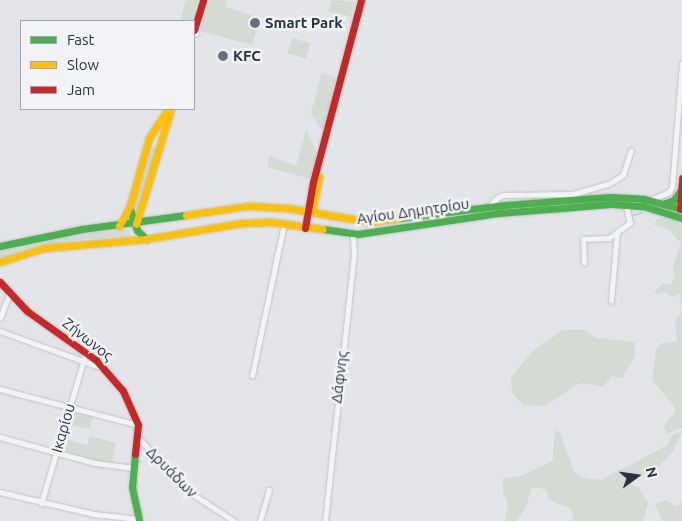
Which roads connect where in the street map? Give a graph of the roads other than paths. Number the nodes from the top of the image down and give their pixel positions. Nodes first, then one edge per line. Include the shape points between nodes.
1 (202, 0) edge
2 (361, 0) edge
3 (195, 33) edge
4 (682, 63) edge
5 (169, 110) edge
6 (170, 110) edge
7 (161, 143) junction
8 (147, 147) junction
9 (631, 151) dead end
10 (321, 157) junction
11 (682, 178) edge
12 (681, 189) edge
13 (650, 200) junction
14 (314, 201) junction
15 (663, 204) junction
16 (626, 205) junction
17 (130, 206) junction
18 (490, 207) junction
19 (681, 209) edge
20 (308, 211) junction
21 (141, 212) junction
22 (332, 216) junction
23 (682, 217) edge
24 (158, 221) junction
25 (284, 224) junction
26 (119, 226) junction
27 (137, 227) junction
28 (305, 228) junction
29 (617, 233) junction
30 (353, 234) junction
31 (146, 239) junction
32 (128, 241) junction
33 (0, 246) edge
34 (0, 262) edge
35 (584, 263) dead end
36 (0, 282) edge
37 (9, 294) junction
38 (611, 301) dead end
39 (0, 318) edge
40 (0, 331) edge
41 (86, 352) junction
42 (83, 362) junction
43 (104, 368) junction
44 (252, 376) dead end
45 (0, 389) edge
46 (68, 408) junction
47 (138, 425) junction
48 (0, 437) edge
49 (138, 437) junction
50 (55, 453) junction
51 (133, 468) junction
52 (269, 490) dead end
53 (0, 492) edge
54 (41, 504) junction
55 (138, 520) edge
56 (234, 521) edge
57 (260, 521) edge
58 (324, 521) edge

1 - 3 main road
2 - 10 main road
4 - 13 street via 672,187 669,192
5 - 8 main road via 151,133
6 - 7 main road
7 - 8 main road
7 - 21 main road
8 - 17 main road
9 - 18 street via 623,175 609,184 573,194 503,195
10 - 14 main road
10 - 20 main road
11 - 12 main road
12 - 15 main road via 676,198
12 - 19 main road
13 - 15 main road, Αγίου Δημητρίου
13 - 18 main road, Αγίου Δημητρίου via 610,197
14 - 20 main road
14 - 22 main road
15 - 19 main road, Αγίου Δημητρίου
16 - 23 main road, Αγίου Δημητρίου
16 - 29 street via 630,222
16 - 30 main road, Αγίου Δημητρίου via 506,213
17 - 26 main road
17 - 27 main road
18 - 22 main road, Αγίου Δημητρίου via 384,222
19 - 23 main road
20 - 22 main road, Αγίου Δημητρίου
20 - 24 main road, Αγίου Δημητρίου via 240,207
20 - 28 main road
21 - 24 main road via 146,219
21 - 27 main road
24 - 27 main road, Αγίου Δημητρίου
25 - 28 main road, Αγίου Δημητρίου
25 - 31 main road, Αγίου Δημητρίου via 234,223
25 - 44 street
26 - 27 main road, Αγίου Δημητρίου
26 - 33 main road, Αγίου Δημητρίου
27 - 31 main road
27 - 32 main road
28 - 30 main road, Αγίου Δημητρίου
29 - 35 street via 607,238 584,238
29 - 38 street
30 - 58 street, Δάφνης via 354,256
31 - 32 main road, Αγίου Δημητρίου
32 - 34 main road, Αγίου Δημητρίου via 40,249
36 - 37 main road, Ζήνωνος
37 - 39 street
37 - 41 main road, Ζήνωνος
40 - 42 street
41 - 42 street, Ικαρίου
41 - 43 main road, Ζήνωνος
42 - 43 street
42 - 46 street, Ικαρίου
43 - 47 main road, Ζήνωνος via 123,391
45 - 46 street
46 - 47 street
46 - 50 street, Ικαρίου
47 - 49 main road, Ζήνωνος
48 - 50 street
49 - 51 main road, Ζήνωνος
49 - 56 street, Δρυάδων via 188,491
50 - 51 street
50 - 54 street, Ικαρίου
51 - 55 main road, Ζήνωνος via 132,488
52 - 57 street
53 - 54 street
54 - 55 street

